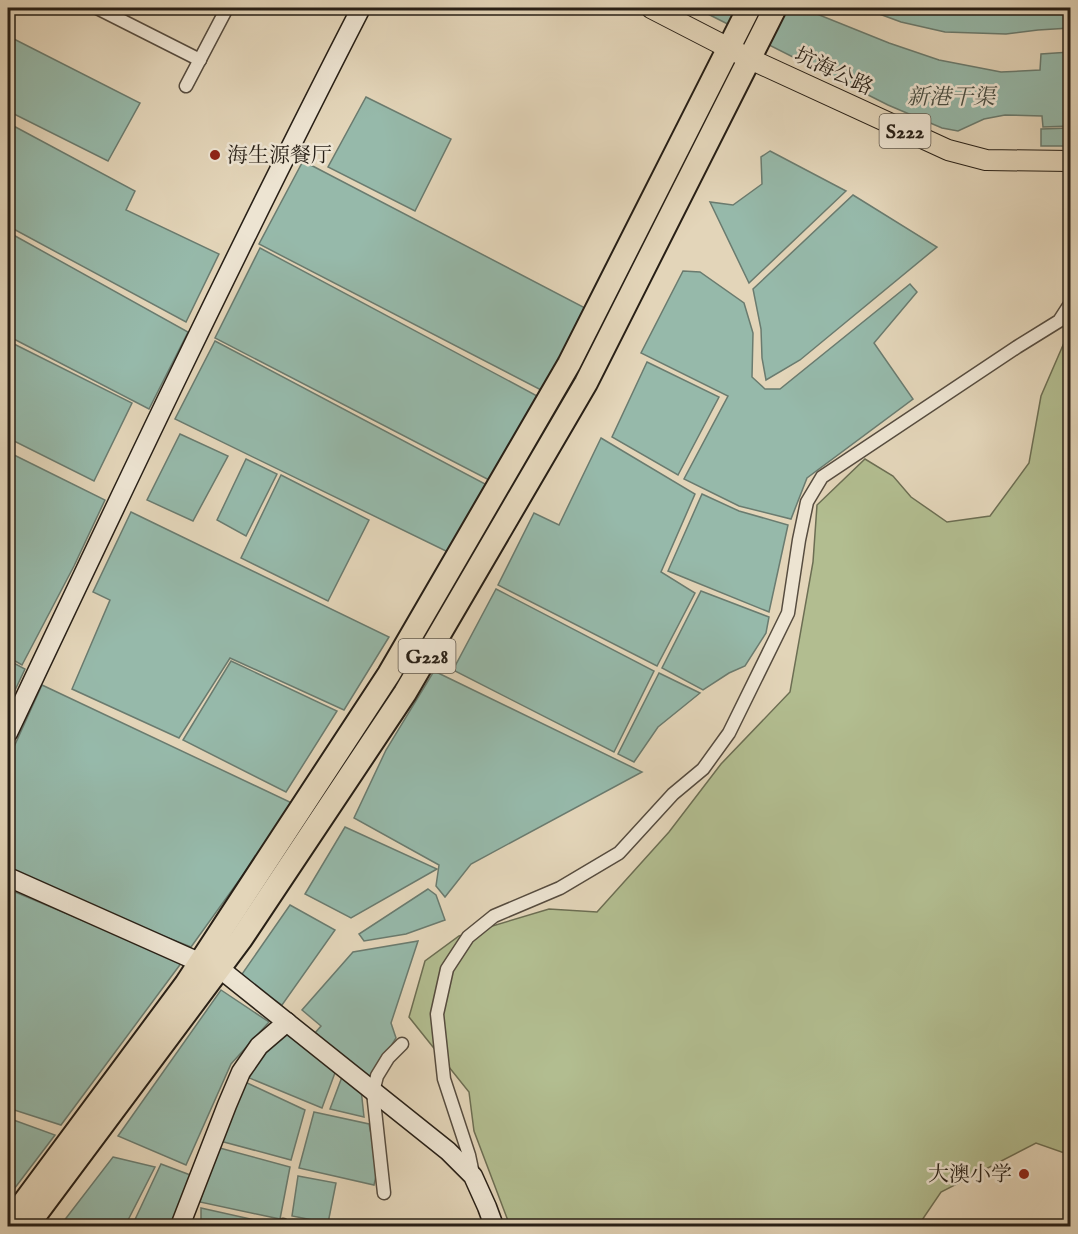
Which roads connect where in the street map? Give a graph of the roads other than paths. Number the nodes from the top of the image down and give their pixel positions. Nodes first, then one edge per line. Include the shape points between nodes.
1 (97, 8) edge
2 (228, 8) edge
3 (361, 8) edge
4 (651, 8) edge
5 (749, 8) edge
6 (775, 8) edge
7 (732, 42) junction
8 (754, 50) junction
9 (200, 60) junction
10 (186, 86) dead end
11 (1071, 161) edge
12 (1071, 304) edge
13 (8, 733) edge
14 (8, 877) edge
15 (232, 933) junction
16 (209, 965) junction
17 (193, 989) junction
18 (287, 1022) junction
19 (402, 1044) dead end
20 (373, 1092) junction
21 (473, 1176) junction
22 (384, 1193) dead end
23 (8, 1224) edge
24 (27, 1227) edge
25 (180, 1227) edge
26 (494, 1227) edge

1 - 9 street
2 - 9 street
3 - 13 street via 194,343
4 - 7 main road, S222
5 - 7 highway, G228
6 - 8 highway, G228
7 - 8 main road, S222
7 - 15 highway, G228 via 569,364 389,674
8 - 11 main road, 坑海公路 / S222 via 948,150 986,160
8 - 15 highway, G228 via 586,383 405,693
9 - 10 street
12 - 21 street via 1059,321 822,477 807,502 788,614 729,733 703,770 673,794 619,853 560,888 494,916 468,937 447,969 437,1014 444,1079
14 - 16 street
15 - 16 highway, G228
16 - 17 highway, G228
16 - 18 street
17 - 23 highway, G228
17 - 24 highway, G228
18 - 20 street
18 - 25 street via 259,1046 241,1072
19 - 20 street via 377,1076
20 - 21 street via 448,1151
20 - 22 street
21 - 26 street

